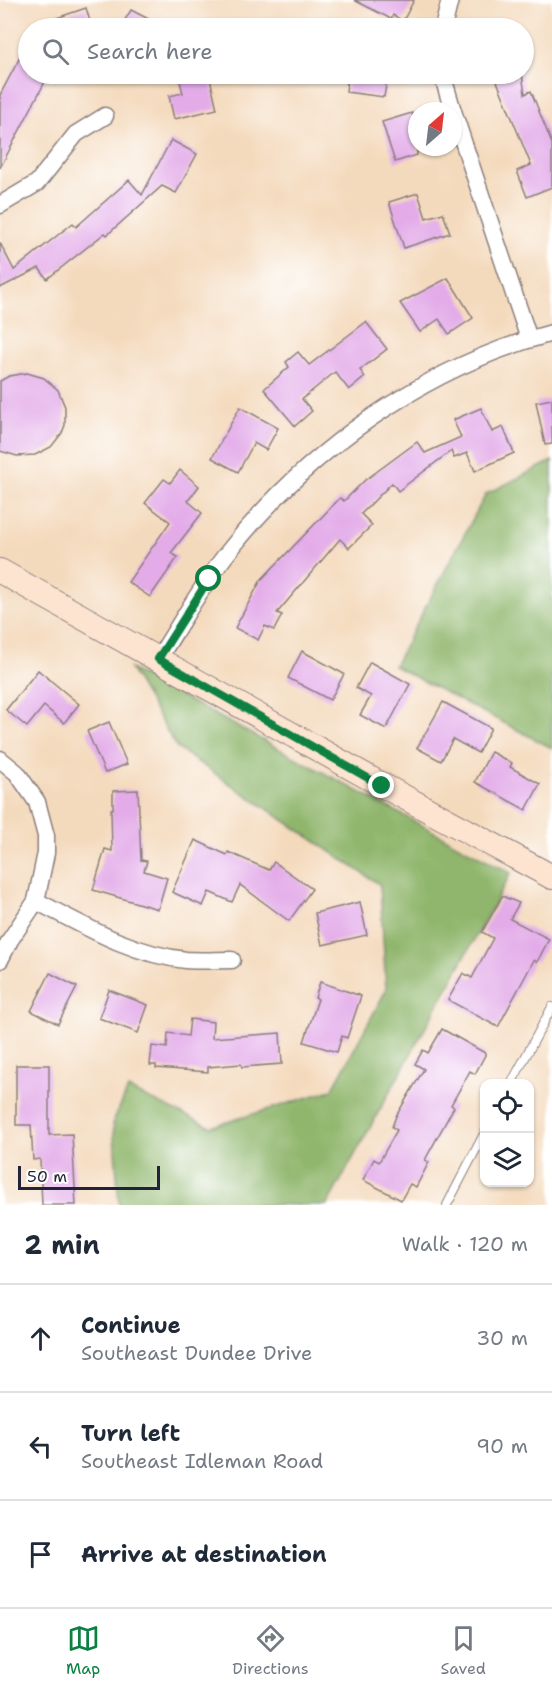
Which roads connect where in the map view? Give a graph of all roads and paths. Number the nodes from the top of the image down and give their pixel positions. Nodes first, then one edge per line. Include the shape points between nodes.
1 (450, 0) edge
2 (446, 18) edge
3 (445, 84) edge
4 (450, 102) edge
5 (105, 116) dead end
6 (462, 138) edge
7 (0, 205) edge
8 (552, 333) edge
9 (529, 339) junction
10 (0, 571) edge
11 (158, 659) junction
12 (0, 759) edge
13 (552, 877) edge
14 (36, 901) junction
15 (0, 960) edge
16 (232, 960) dead end
17 (552, 1007) edge
18 (513, 1079) edge
19 (480, 1142) edge
20 (447, 1205) edge

1 - 2 street
3 - 4 street
5 - 7 street via 76,134 37,183
6 - 9 street
8 - 9 street
9 - 11 street via 489,353 415,391 327,450 267,508 226,555
10 - 11 main road
11 - 13 main road
12 - 14 street via 28,786 42,818 46,853
14 - 15 street
14 - 16 street via 131,948 188,960
17 - 18 lane
19 - 20 lane

